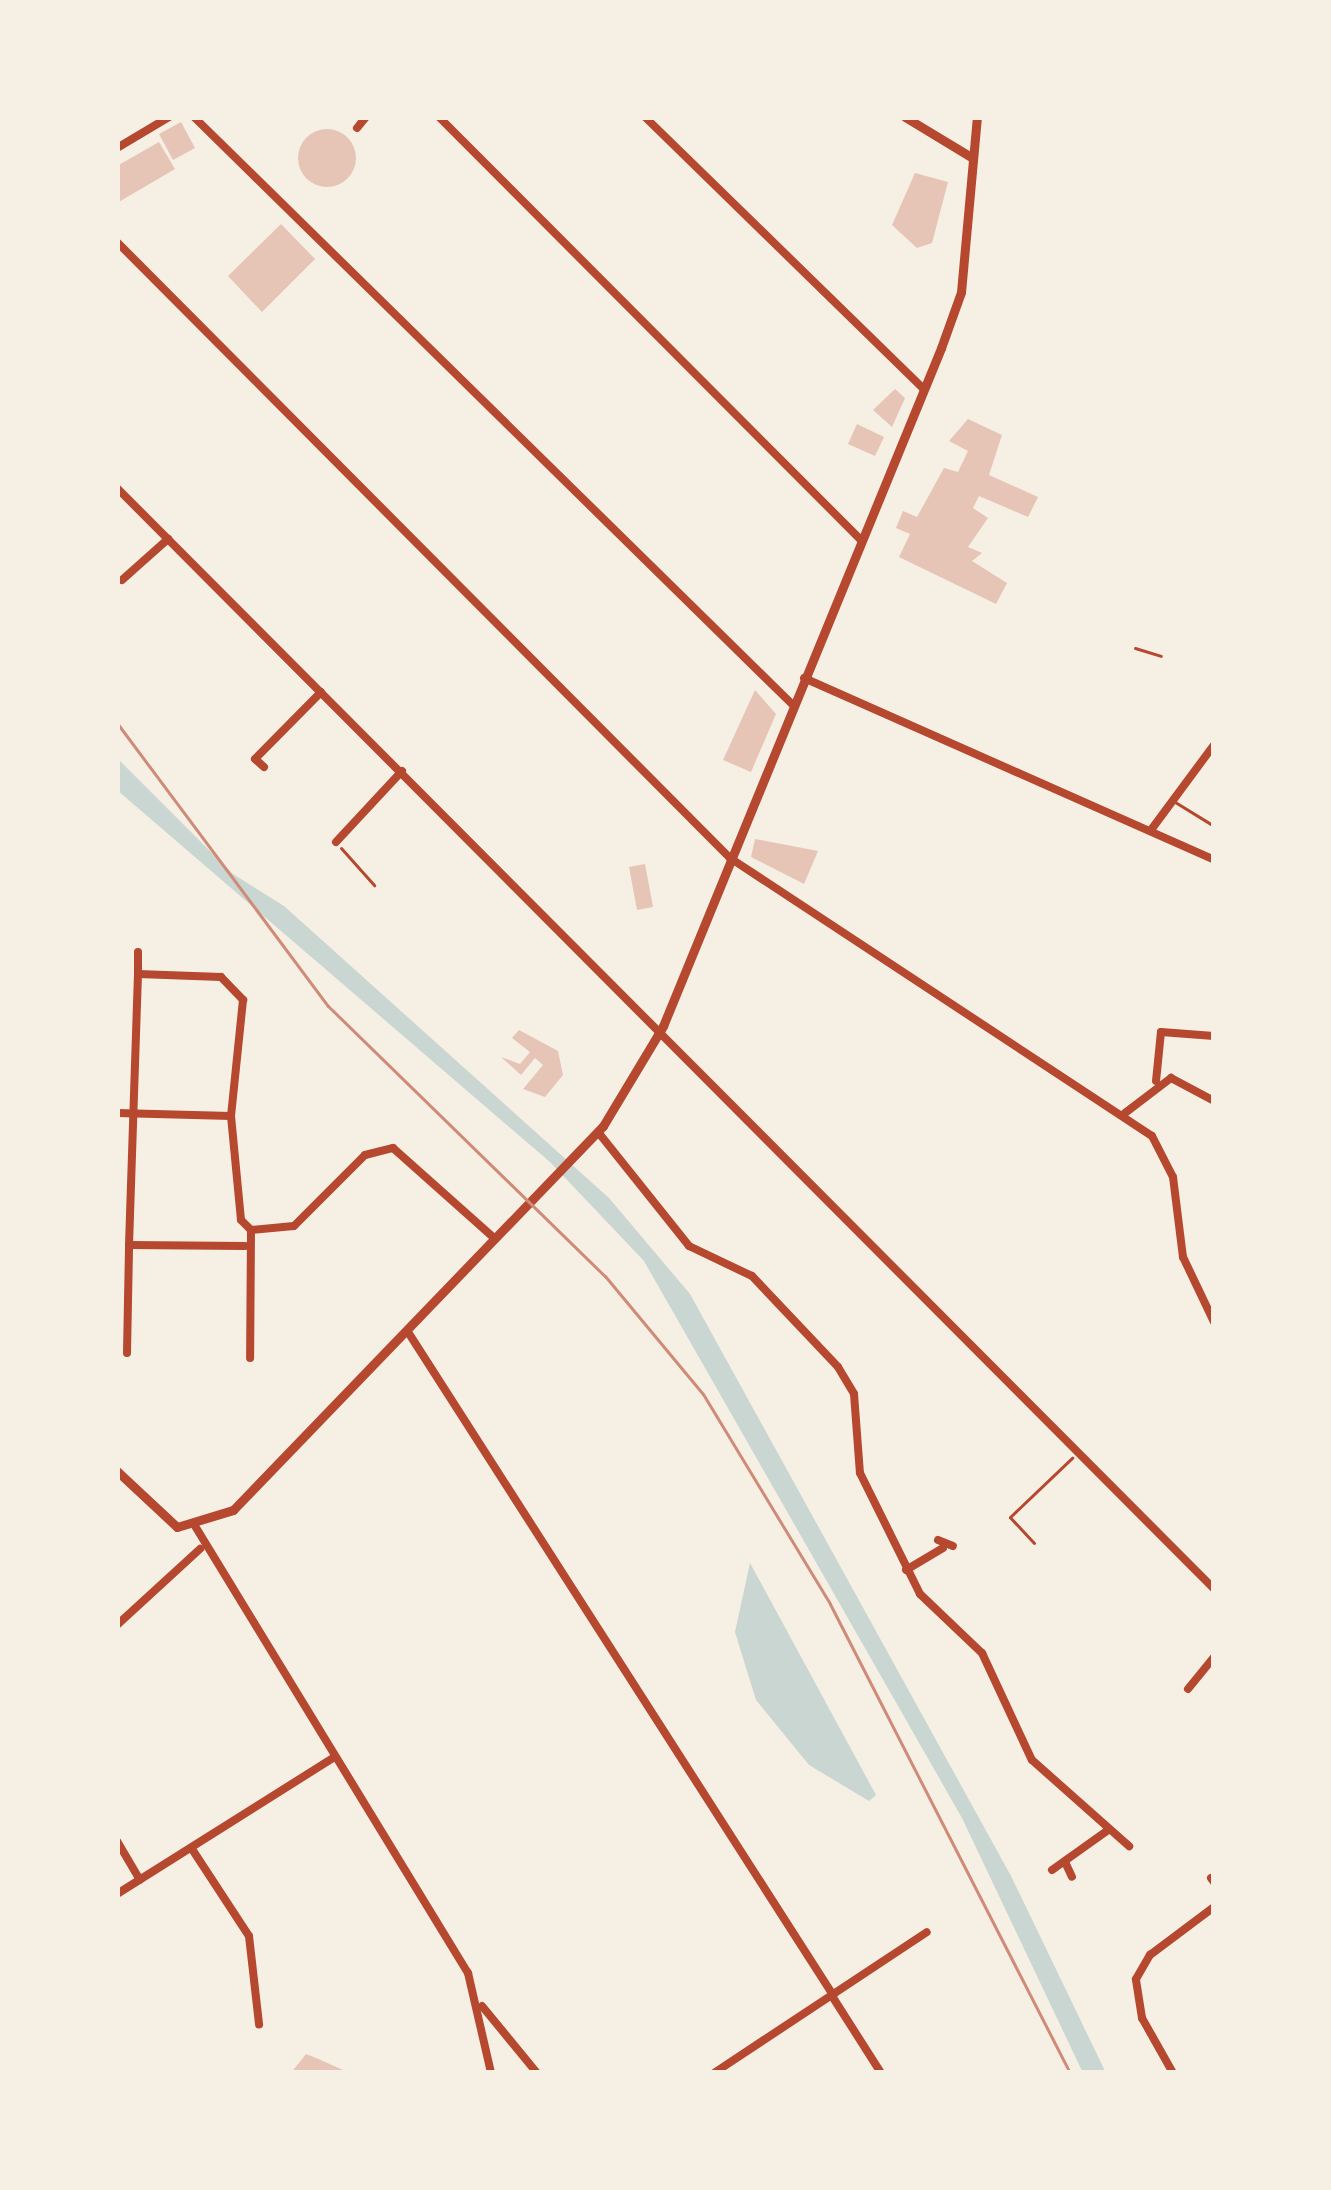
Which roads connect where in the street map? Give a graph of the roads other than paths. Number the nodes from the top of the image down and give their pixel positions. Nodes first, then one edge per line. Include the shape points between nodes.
1 (169, 117) edge
2 (194, 117) edge
3 (366, 117) edge
4 (439, 117) edge
5 (645, 117) edge
6 (905, 117) edge
7 (977, 117) edge
8 (357, 128) dead end
9 (117, 148) edge
10 (971, 157) junction
11 (117, 242) edge
12 (924, 389) junction
13 (117, 488) edge
14 (168, 539) junction
15 (862, 540) junction
16 (122, 580) dead end
17 (804, 677) junction
18 (321, 692) junction
19 (793, 705) junction
20 (1214, 745) edge
21 (264, 766) dead end
22 (402, 771) junction
23 (1173, 801) junction
24 (1214, 826) edge
25 (1151, 830) junction
26 (336, 842) road end
27 (730, 858) junction
28 (1214, 860) edge
29 (138, 952) dead end
30 (138, 974) junction
31 (663, 1026) junction
32 (1214, 1036) edge
33 (1156, 1081) junction
34 (1214, 1101) edge
35 (117, 1113) edge
36 (134, 1113) junction
37 (1125, 1113) junction
38 (230, 1116) junction
39 (598, 1132) junction
40 (251, 1230) junction
41 (494, 1238) junction
42 (129, 1239) junction
43 (245, 1246) junction
44 (1214, 1322) edge
45 (408, 1332) junction
46 (127, 1353) dead end
47 (250, 1358) dead end
48 (117, 1471) edge
49 (195, 1526) junction
50 (945, 1545) dead end
51 (200, 1549) junction
52 (906, 1570) junction
53 (1214, 1588) edge
54 (117, 1625) edge
55 (1214, 1657) edge
56 (1188, 1689) dead end
57 (333, 1758) junction
58 (1108, 1830) junction
59 (117, 1840) edge
60 (1130, 1846) dead end
61 (192, 1849) junction
62 (1066, 1864) junction
63 (1052, 1870) dead end
64 (1072, 1877) dead end
65 (140, 1880) junction
66 (117, 1894) edge
67 (1214, 1907) edge
68 (927, 1931) dead end
69 (832, 1996) junction
70 (482, 2006) junction
71 (259, 2024) dead end
72 (491, 2073) edge
73 (537, 2073) edge
74 (714, 2073) edge
75 (881, 2073) edge
76 (1173, 2073) edge

1 - 9 street
2 - 19 street
3 - 8 street
4 - 15 street
5 - 12 street
6 - 10 street
7 - 10 street
10 - 12 street via 962,292
11 - 27 street
12 - 15 street
13 - 14 street
14 - 16 street
14 - 18 street
15 - 17 street
17 - 19 street
17 - 25 street
18 - 21 street via 255,759
18 - 22 street
19 - 27 street
20 - 23 street
22 - 26 street
22 - 31 street
23 - 24 lane
23 - 25 street
25 - 28 street
27 - 31 street
27 - 37 street
29 - 30 street
30 - 36 street
30 - 38 street via 221,977 243,1000
31 - 39 street
31 - 53 street
32 - 33 street via 1161,1032
33 - 34 street via 1190,1083
33 - 37 street
35 - 36 street
36 - 38 street
36 - 42 street
37 - 44 street via 1167,1158 1183,1257
38 - 40 street via 241,1220
39 - 41 street
39 - 52 street via 689,1246 752,1276 838,1367 854,1394 860,1472
40 - 41 street via 294,1226 365,1155 393,1148
40 - 43 street
41 - 45 street
42 - 43 street
42 - 46 street
43 - 47 street
45 - 49 street via 233,1510
45 - 69 street
48 - 49 street via 166,1519
49 - 51 street
50 - 52 street
51 - 54 street
51 - 57 street
52 - 58 street via 934,1613 982,1654 1032,1760
55 - 56 street
57 - 61 street
57 - 70 street
58 - 60 street
58 - 62 street
59 - 65 street
61 - 65 street
61 - 71 street via 249,1936
62 - 63 street
62 - 64 street
65 - 66 street
67 - 76 street via 1150,1955 1136,1979 1142,2018
68 - 69 street
69 - 74 street
69 - 75 street
70 - 72 street
70 - 73 street

